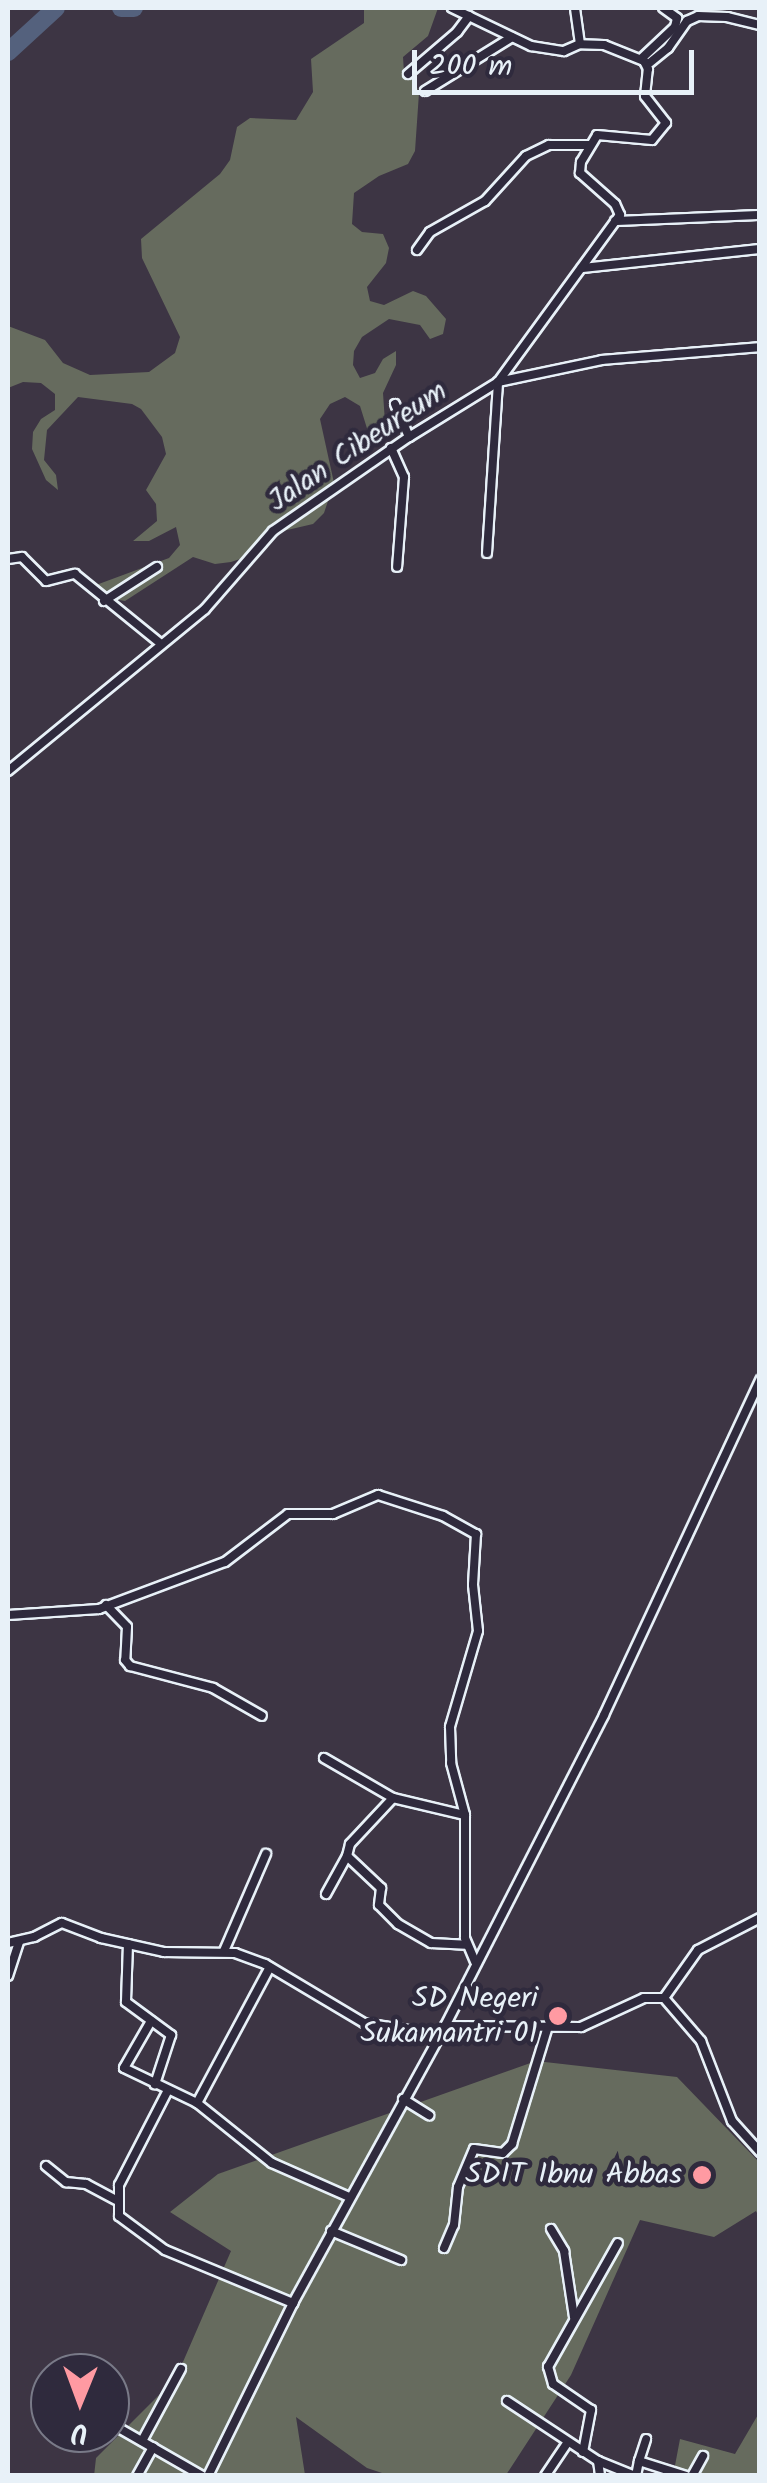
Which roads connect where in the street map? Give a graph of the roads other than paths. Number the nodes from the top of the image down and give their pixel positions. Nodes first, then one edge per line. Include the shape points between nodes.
1 (452, 8) edge
2 (575, 8) edge
3 (663, 8) edge
4 (469, 16) junction
5 (760, 25) edge
6 (512, 38) junction
7 (580, 44) junction
8 (644, 62) junction
9 (408, 74) dead end
10 (424, 91) dead end
11 (590, 145) junction
12 (760, 215) edge
13 (616, 221) junction
14 (760, 249) edge
15 (417, 250) dead end
16 (582, 268) junction
17 (760, 347) edge
18 (498, 382) junction
19 (395, 404) dead end
20 (408, 436) junction
21 (392, 448) junction
22 (487, 552) dead end
23 (8, 559) edge
24 (397, 567) dead end
25 (158, 568) dead end
26 (104, 602) junction
27 (160, 643) junction
28 (8, 771) edge
29 (759, 1381) edge
30 (106, 1606) junction
31 (8, 1615) edge
32 (262, 1716) dead end
33 (324, 1758) dead end
34 (393, 1798) junction
35 (465, 1815) junction
36 (266, 1854) dead end
37 (347, 1856) junction
38 (326, 1894) dead end
39 (760, 1918) edge
40 (19, 1942) junction
41 (8, 1943) edge
42 (128, 1944) junction
43 (466, 1945) junction
44 (224, 1951) junction
45 (475, 1962) junction
46 (270, 1967) junction
47 (8, 1976) edge
48 (664, 1998) junction
49 (150, 2021) junction
50 (445, 2026) junction
51 (548, 2026) junction
52 (440, 2035) junction
53 (156, 2084) junction
54 (168, 2090) junction
55 (403, 2099) junction
56 (197, 2103) junction
57 (429, 2115) dead end
58 (759, 2150) edge
59 (46, 2166) dead end
60 (349, 2197) junction
61 (116, 2200) junction
62 (551, 2229) dead end
63 (331, 2231) junction
64 (618, 2243) dead end
65 (444, 2248) dead end
66 (401, 2260) dead end
67 (293, 2303) junction
68 (574, 2318) junction
69 (181, 2369) dead end
70 (507, 2401) dead end
71 (130, 2434) edge
72 (646, 2439) dead end
73 (142, 2441) junction
74 (566, 2443) junction
75 (153, 2448) junction
76 (583, 2452) junction
77 (703, 2456) dead end
78 (598, 2461) junction
79 (640, 2461) junction
80 (137, 2476) edge
81 (205, 2476) edge
82 (545, 2476) edge
83 (600, 2476) edge
84 (636, 2476) edge
85 (689, 2476) edge

1 - 4 street
2 - 7 street
3 - 8 street via 677,18 675,27
4 - 6 street
4 - 9 street
5 - 8 street via 698,16
6 - 7 street via 549,51
6 - 10 street
7 - 8 street via 604,44
8 - 11 street via 645,96 666,118 662,133 642,142 598,135
11 - 13 street via 580,172 618,207
11 - 15 street via 549,145 526,156 484,201 430,232
12 - 13 street
13 - 16 street
14 - 16 street
16 - 18 street
17 - 18 street, Jalan Cibeureum via 602,360
18 - 20 street, Jalan Cibeureum
18 - 22 street
19 - 20 street
20 - 21 street, Jalan Cibeureum
21 - 24 street via 404,477
21 - 27 street, Jalan Cibeureum via 273,531 218,597
23 - 26 street via 22,556 46,581 74,574
25 - 26 street
26 - 27 street
27 - 28 street, Jalan Cibeureum
29 - 45 street via 604,1715
30 - 31 street
30 - 32 street via 127,1627 130,1666 213,1688
30 - 35 street via 225,1562 288,1514 333,1514 378,1496 473,1532 478,1630 450,1727 451,1763
33 - 34 street
34 - 35 street
34 - 37 street via 350,1844
35 - 43 street
36 - 44 street
37 - 38 street
37 - 43 street via 381,1888 379,1905 398,1924 431,1944
39 - 48 street via 698,1950
40 - 41 street
40 - 42 street via 62,1923
40 - 47 street
42 - 44 street via 175,1953
42 - 49 street via 125,2000
43 - 45 street
44 - 46 street
45 - 50 street
46 - 52 street via 370,2025
46 - 56 street
48 - 51 street via 644,1998 589,2026
48 - 58 street via 700,2040 732,2121
49 - 53 street via 171,2035
49 - 53 street via 122,2066
50 - 51 street
50 - 52 street
51 - 65 street via 510,2148 474,2149
52 - 55 street
53 - 54 street
54 - 56 street
54 - 61 street
55 - 57 street
55 - 60 street
56 - 60 street via 272,2162
59 - 61 street via 66,2182
60 - 63 street
61 - 67 street via 119,2216 155,2245
62 - 68 street via 564,2251
63 - 66 street
63 - 67 street
64 - 68 street
67 - 81 street
68 - 76 street via 548,2374 591,2410
69 - 73 street
70 - 74 street
71 - 73 street
72 - 79 street
73 - 75 street
74 - 76 street
74 - 82 street
75 - 80 street
75 - 81 street
76 - 78 street
77 - 85 street
78 - 83 street
78 - 84 street
79 - 84 street
79 - 85 street

